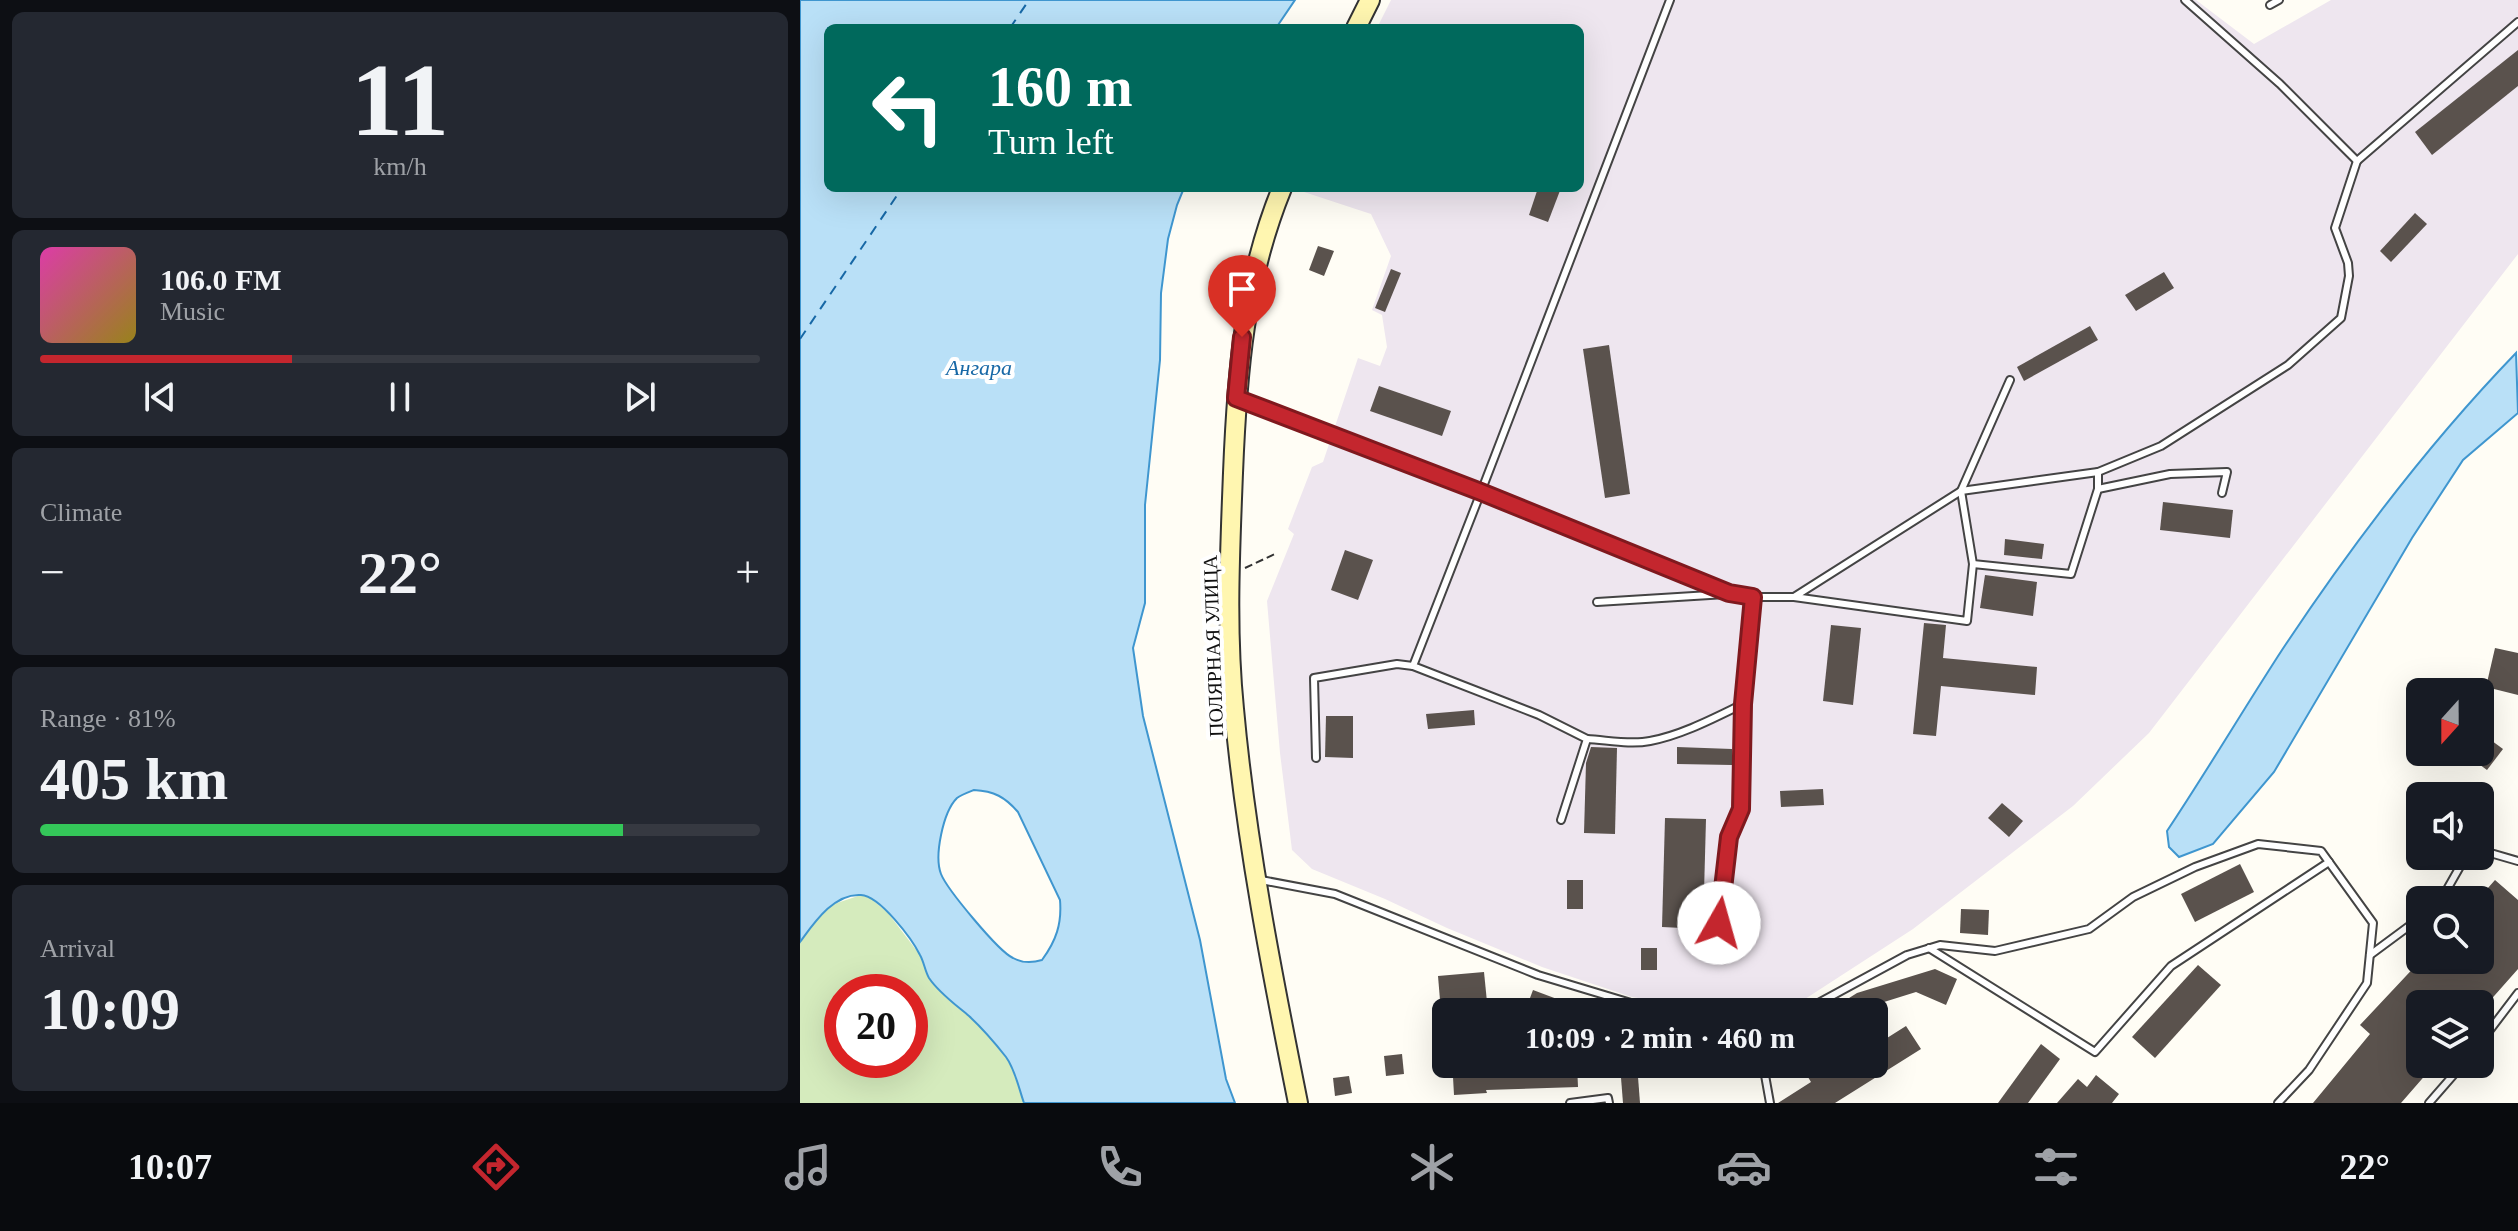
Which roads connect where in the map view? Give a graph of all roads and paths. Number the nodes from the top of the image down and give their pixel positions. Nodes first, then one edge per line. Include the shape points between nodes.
1 (1370, 0) edge
2 (1670, 0) edge
3 (2185, 0) edge
4 (2279, 0) edge
5 (2270, 5) dead end
6 (2518, 22) edge
7 (1358, 24) edge
8 (2357, 161) junction
9 (1281, 192) edge
10 (2010, 380) dead end
11 (1236, 398) junction
12 (2098, 472) junction
13 (2098, 489) junction
14 (1961, 491) junction
15 (1481, 492) junction
16 (2222, 493) dead end
17 (1277, 553) dead end
18 (1973, 564) junction
19 (1241, 570) dead end
20 (1729, 593) junction
21 (1753, 597) junction
22 (1794, 597) junction
23 (1597, 602) dead end
24 (1413, 666) junction
25 (1743, 704) junction
26 (1587, 739) junction
27 (1316, 758) dead end
28 (1561, 820) dead end
29 (2494, 854) edge
30 (2518, 861) edge
31 (2329, 862) junction
32 (1258, 879) junction
33 (1719, 923) dead end
34 (2406, 928) edge
35 (1929, 948) junction
36 (2370, 955) junction
37 (2518, 993) edge
38 (1614, 998) edge
39 (1828, 998) edge
40 (2494, 1025) edge
41 (1766, 1078) edge
42 (2451, 1078) edge
43 (1298, 1103) edge
44 (1570, 1103) edge
45 (1609, 1103) edge
46 (1770, 1103) edge
47 (2278, 1103) edge
48 (2429, 1103) edge

1 - 7 main road
2 - 15 lane
3 - 8 lane
4 - 5 lane
6 - 8 lane
8 - 12 lane via 2335,228 2349,276 2341,318 2288,365 2199,422 2161,446
9 - 11 main road, ПОЛЯРНАЯ УЛИЦА via 1255,264
10 - 14 lane
11 - 15 lane
11 - 32 main road, ПОЛЯРНАЯ УЛИЦА via 1229,587 1233,693
12 - 13 lane
12 - 14 lane
13 - 16 lane via 2170,474 2227,472
13 - 18 lane via 2071,574
14 - 18 lane
14 - 22 lane
15 - 20 lane
15 - 24 lane
17 - 19 path
18 - 22 lane via 1967,621
20 - 21 lane
20 - 23 lane
21 - 22 lane
21 - 25 lane
24 - 26 lane
24 - 27 lane via 1314,678
25 - 26 lane via 1650,741
25 - 33 lane via 1741,809 1729,837
26 - 28 lane
29 - 30 lane
31 - 35 lane via 2321,851 2258,844 2133,897 2089,929 1995,951
31 - 35 lane via 2171,966 2095,1052
31 - 36 lane via 2373,923
32 - 38 lane via 1335,894 1538,975
32 - 43 main road, ПОЛЯРНАЯ УЛИЦА
34 - 36 lane
35 - 39 lane
36 - 47 lane via 2367,983 2309,1070
37 - 40 lane
41 - 46 lane
42 - 48 lane
44 - 45 lane via 1608,1098

